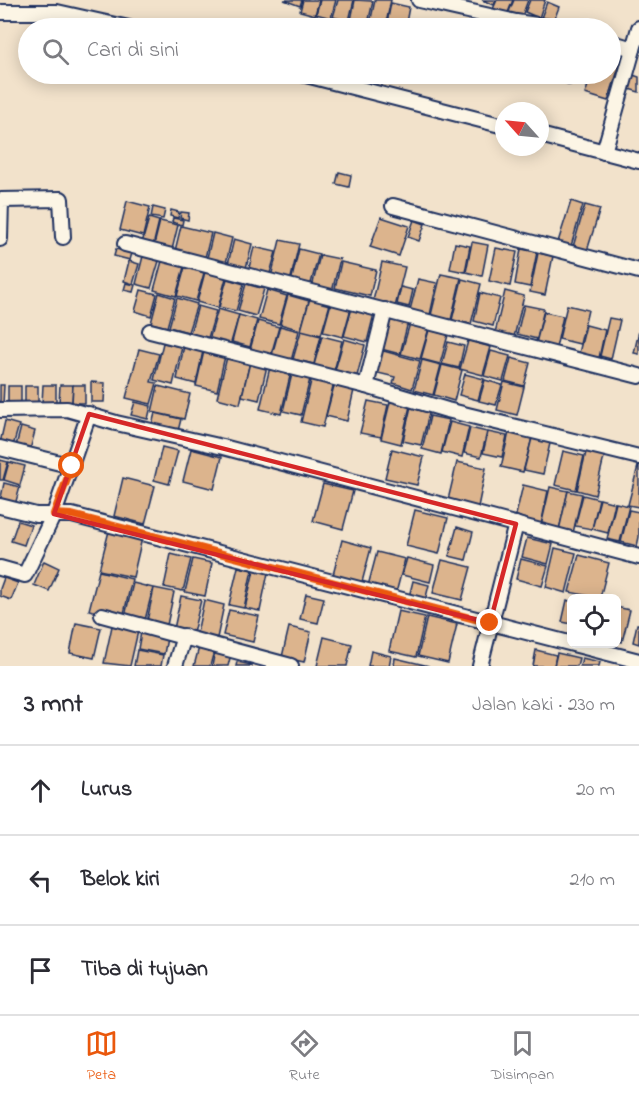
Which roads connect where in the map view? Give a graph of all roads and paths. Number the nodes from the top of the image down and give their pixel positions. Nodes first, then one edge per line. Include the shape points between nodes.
1 (419, 0) edge
2 (0, 12) edge
3 (86, 18) edge
4 (498, 18) edge
5 (639, 28) edge
6 (621, 45) edge
7 (633, 49) junction
8 (341, 84) edge
9 (495, 124) edge
10 (549, 137) edge
11 (604, 152) junction
12 (639, 161) edge
13 (393, 206) dead end
14 (63, 237) dead end
15 (0, 239) edge
16 (125, 244) dead end
17 (639, 271) edge
18 (385, 310) junction
19 (150, 331) dead end
20 (639, 376) edge
21 (366, 386) junction
22 (0, 410) edge
23 (89, 414) junction
24 (0, 448) edge
25 (639, 457) edge
26 (72, 466) junction
27 (0, 506) edge
28 (54, 514) junction
29 (516, 524) junction
30 (639, 557) edge
31 (0, 568) edge
32 (102, 615) dead end
33 (490, 623) junction
34 (184, 636) junction
35 (639, 661) edge
36 (176, 666) edge
37 (291, 666) edge
38 (480, 666) edge

1 - 4 street
2 - 3 street via 64,13
5 - 7 street
6 - 7 street
7 - 11 street
8 - 9 street
10 - 11 street
11 - 12 street
13 - 17 street
14 - 15 street via 61,199 1,200
16 - 18 street
18 - 20 street
18 - 21 street
19 - 21 street
21 - 25 street
22 - 23 street via 67,409
23 - 26 street
23 - 29 street
24 - 26 street
26 - 28 street
27 - 28 street
28 - 31 street via 25,575
28 - 33 street via 72,515
29 - 30 street
29 - 33 street
32 - 34 street
33 - 35 street
33 - 38 street
34 - 36 street
34 - 37 street

